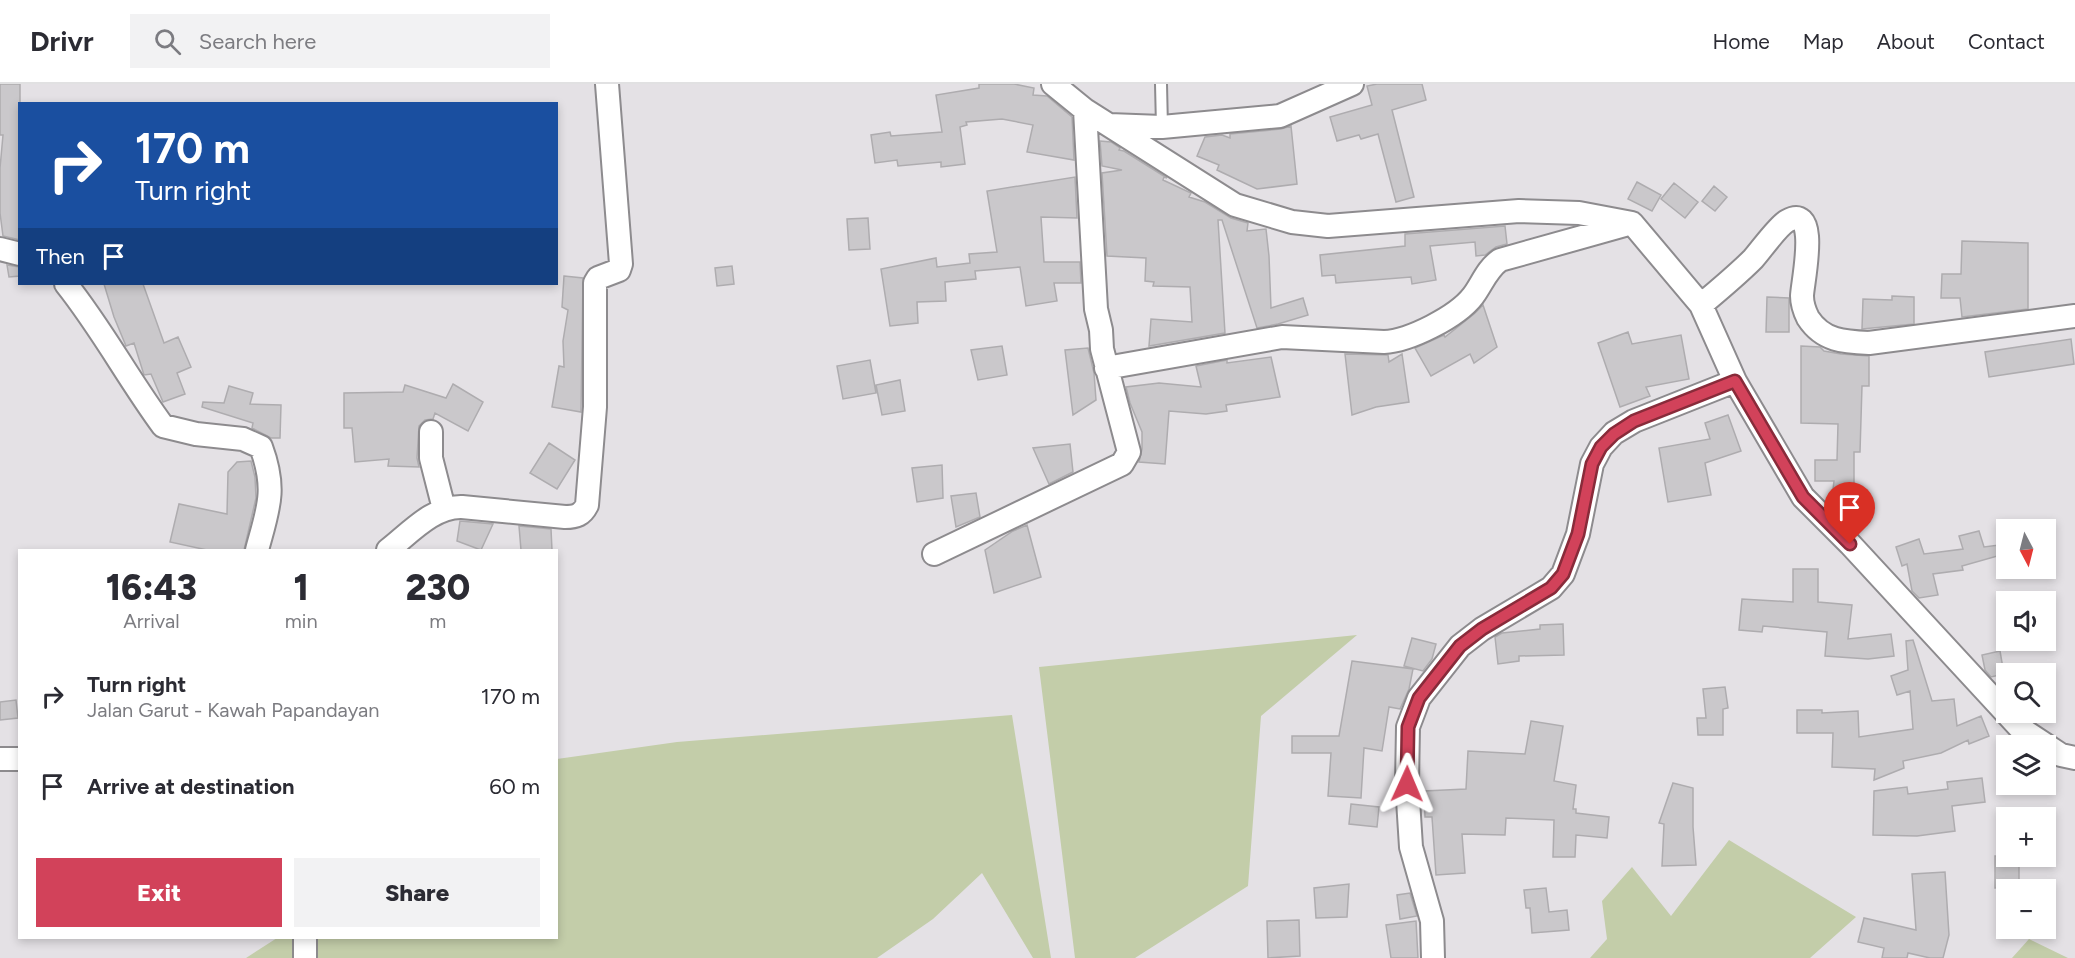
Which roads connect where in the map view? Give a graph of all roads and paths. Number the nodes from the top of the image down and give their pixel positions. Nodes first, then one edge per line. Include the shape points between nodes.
1 (607, 84) edge
2 (1053, 84) edge
3 (1161, 84) edge
4 (1352, 84) edge
5 (1085, 110) junction
6 (1108, 125) junction
7 (1162, 127) junction
8 (1632, 223) junction
9 (0, 249) edge
10 (18, 254) edge
11 (67, 285) edge
12 (1701, 304) junction
13 (2075, 315) edge
14 (1106, 368) junction
15 (1735, 381) junction
16 (431, 432) dead end
17 (444, 509) junction
18 (257, 549) edge
19 (389, 549) edge
20 (934, 554) dead end
21 (2075, 758) edge
22 (0, 759) edge
23 (18, 759) edge
24 (305, 939) edge
25 (305, 958) edge
26 (1433, 958) edge

1 - 17 street via 621,268 595,283 595,407 587,505 579,515 565,517 462,507
2 - 5 street
3 - 7 lane
4 - 7 street via 1280,116
5 - 6 street
5 - 14 street via 1096,309
6 - 7 street
6 - 8 street via 1235,205 1292,222 1328,226 1519,211 1579,213
8 - 12 street
8 - 14 street via 1500,260 1461,308 1400,340 1282,337
9 - 10 street
11 - 18 street via 163,426 243,439 261,447 269,468 271,498
12 - 13 street via 1744,268 1779,227 1793,219 1800,220 1808,236 1802,297 1808,317 1821,331 1840,342 1869,343
12 - 15 street
14 - 20 street via 1129,452 1122,464
15 - 21 street via 1803,497 2020,728 2061,754
15 - 26 street via 1634,421 1601,447 1592,464 1578,534 1563,574 1551,588 1460,646 1416,705 1408,727 1411,847 1432,921
16 - 17 street via 431,458
17 - 19 street
22 - 23 street
24 - 25 street

